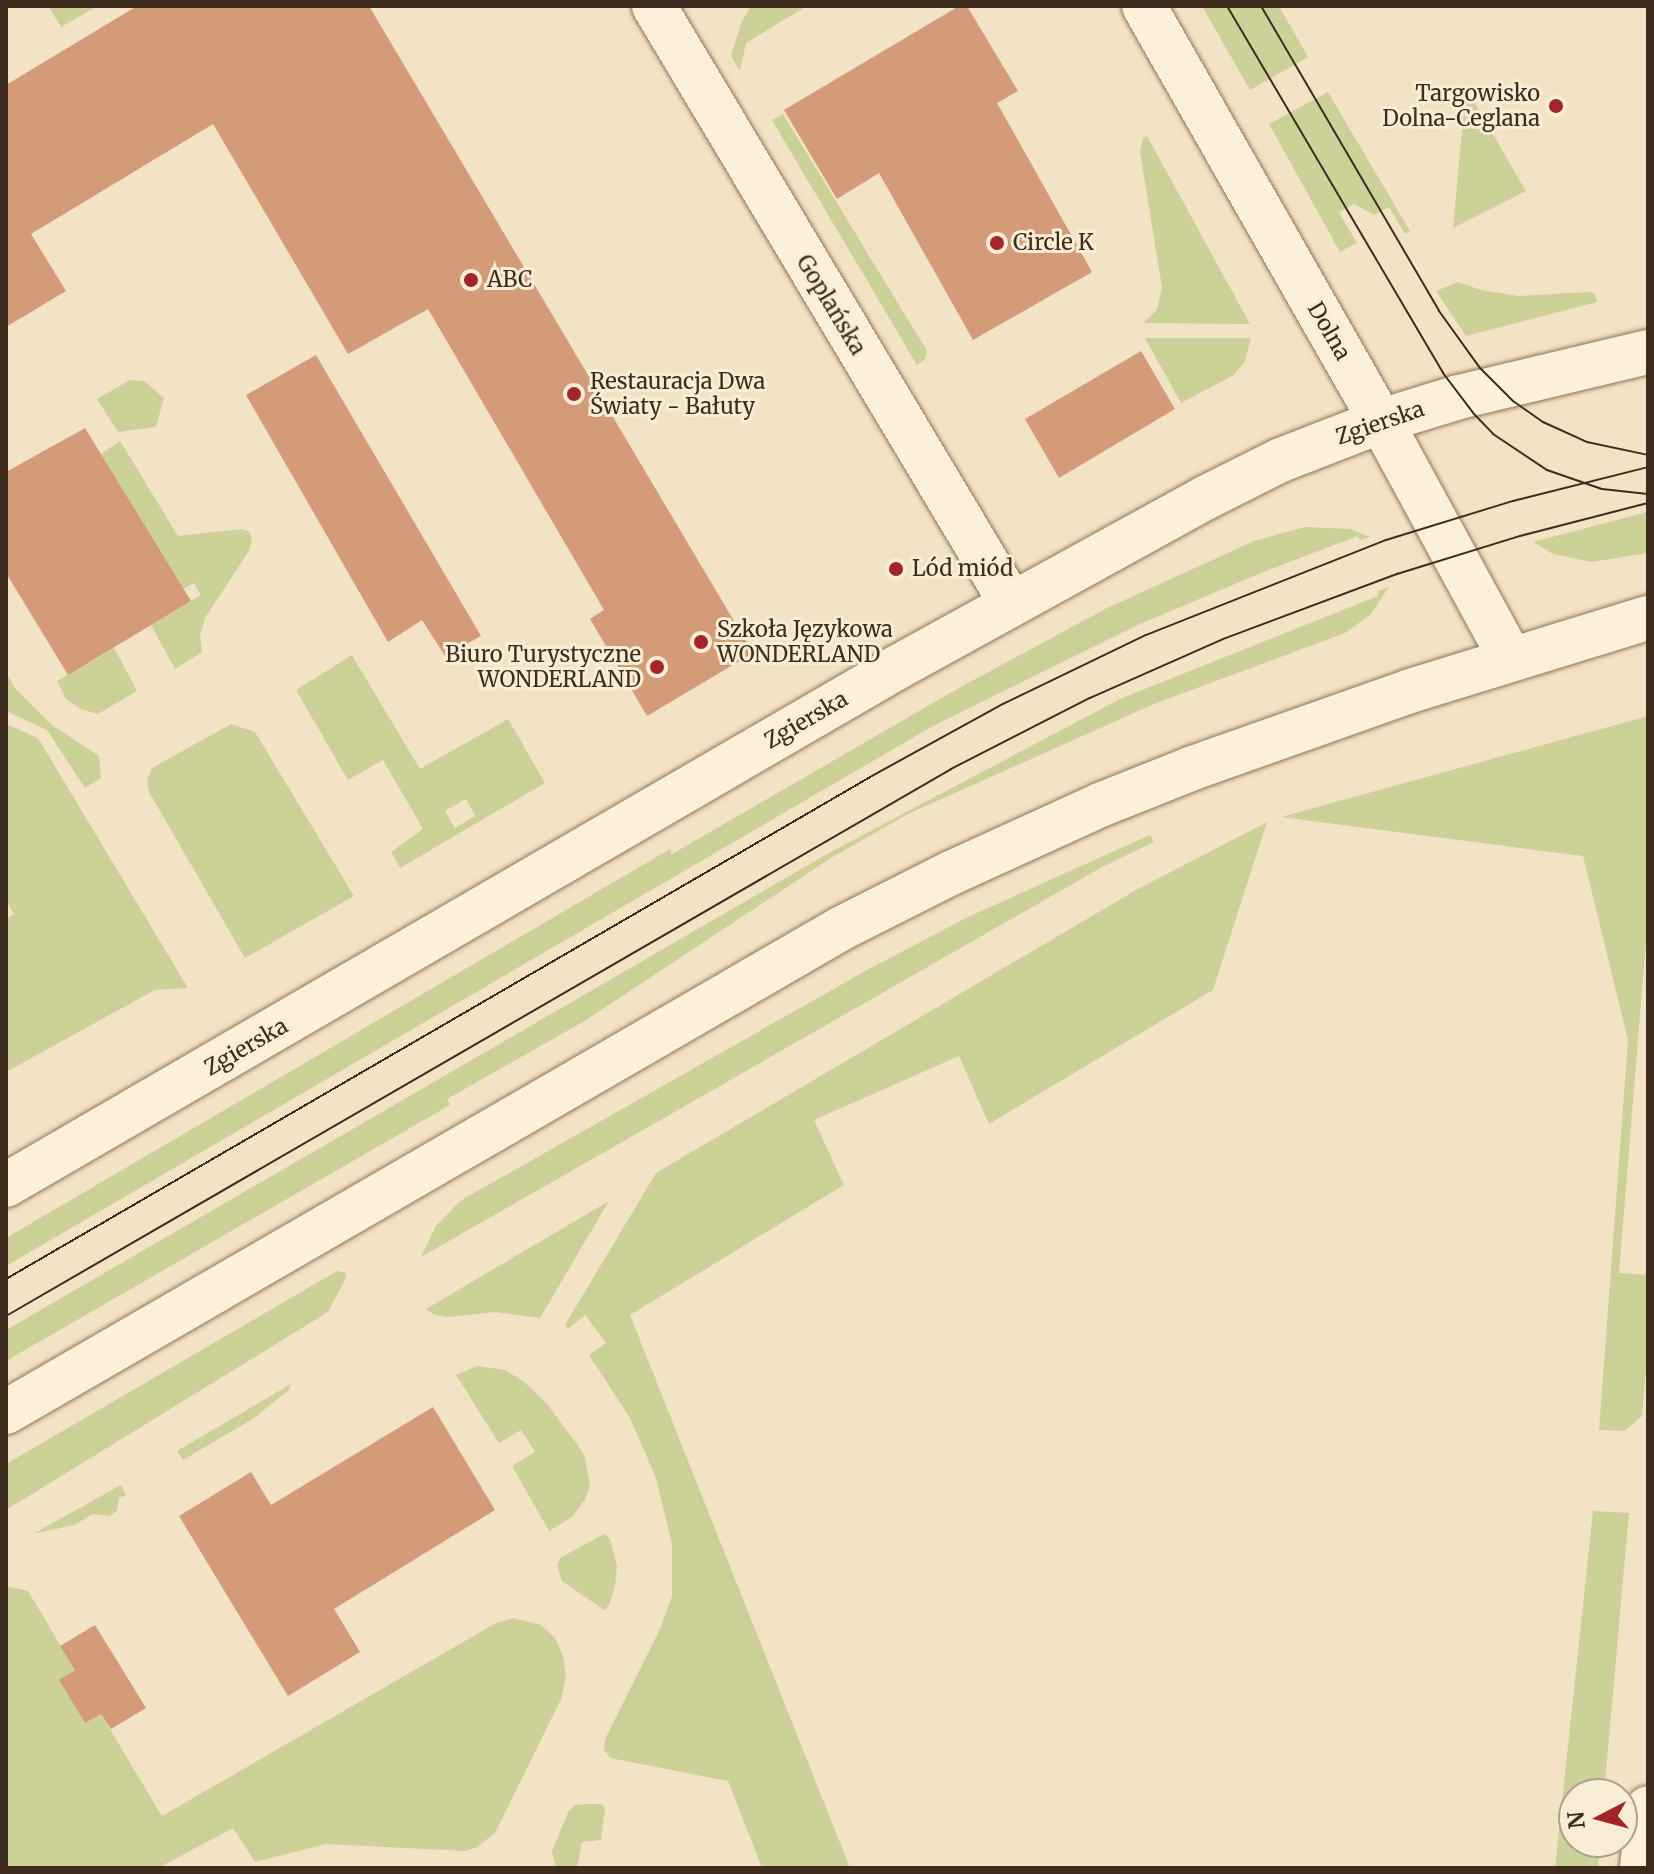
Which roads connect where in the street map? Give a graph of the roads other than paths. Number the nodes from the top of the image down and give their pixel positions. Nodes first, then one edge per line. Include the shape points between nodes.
1 (654, 6) edge
2 (1144, 6) edge
3 (1648, 352) edge
4 (1381, 421) junction
5 (1011, 603) junction
6 (1648, 618) edge
7 (1511, 659) junction
8 (6, 1185) edge
9 (6, 1412) edge
10 (1648, 1808) edge
11 (1642, 1868) edge

1 - 5 main road, Goplańska
2 - 4 main road, Dolna
3 - 4 main road, Zgierska
4 - 5 main road, Zgierska via 1281,460
4 - 7 main road, Dolna
5 - 8 main road, Zgierska
6 - 7 main road
7 - 9 main road via 1193,768 937,879 829,935
10 - 11 main road

